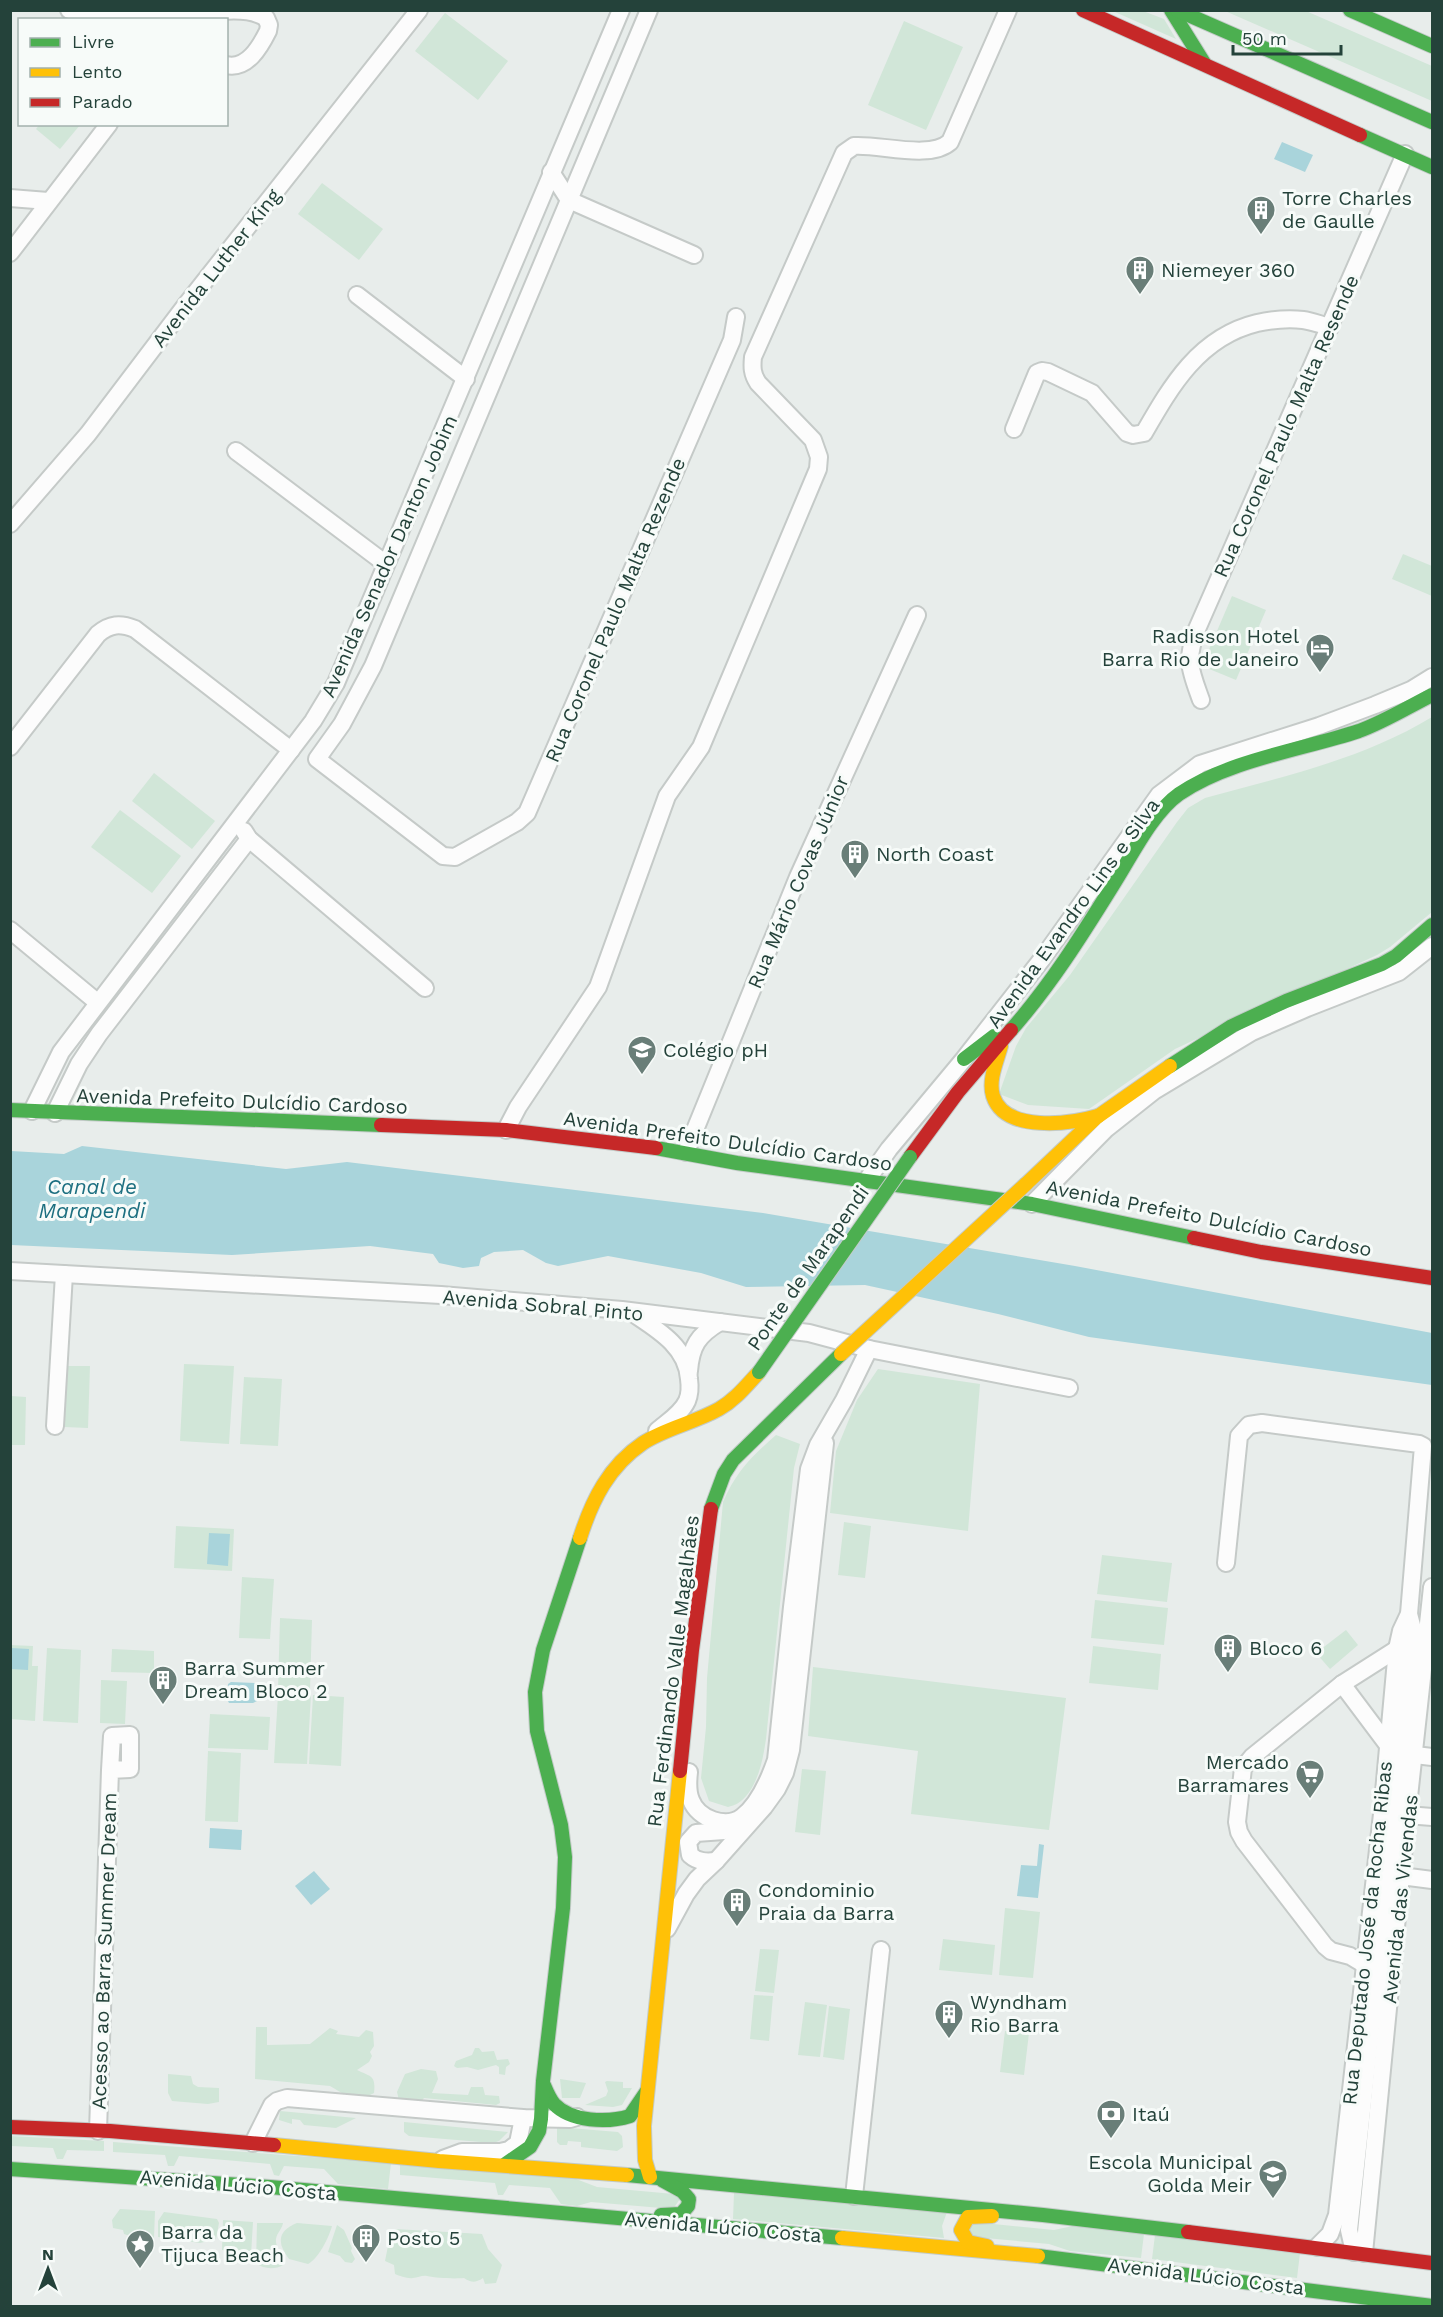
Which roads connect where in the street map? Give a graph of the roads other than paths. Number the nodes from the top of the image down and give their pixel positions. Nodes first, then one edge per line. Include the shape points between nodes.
1 (69, 10) edge
2 (420, 10) edge
3 (621, 10) edge
4 (649, 10) edge
5 (1008, 10) edge
6 (1083, 10) edge
7 (1170, 10) edge
8 (1177, 10) edge
9 (1350, 10) edge
10 (155, 18) edge
11 (184, 18) edge
12 (1432, 46) edge
13 (599, 63) junction
14 (1204, 63) junction
15 (228, 65) edge
16 (622, 75) junction
17 (1384, 102) junction
18 (1432, 123) edge
19 (107, 126) edge
20 (1412, 128) dead end
21 (1405, 154) junction
22 (1432, 167) edge
23 (551, 172) junction
24 (10, 198) edge
25 (569, 200) junction
26 (48, 201) junction
27 (10, 253) edge
28 (694, 255) dead end
29 (357, 295) dead end
30 (736, 317) dead end
31 (1330, 327) junction
32 (466, 379) junction
33 (1014, 429) dead end
34 (236, 451) dead end
35 (420, 484) junction
36 (445, 496) junction
37 (10, 524) edge
38 (386, 564) junction
39 (917, 615) dead end
40 (348, 655) junction
41 (373, 666) junction
42 (1432, 677) edge
43 (1432, 695) edge
44 (1202, 700) dead end
45 (10, 747) edge
46 (291, 750) junction
47 (317, 759) joint
48 (237, 820) junction
49 (249, 839) junction
50 (1112, 861) junction
51 (1432, 925) edge
52 (1086, 928) junction
53 (10, 930) edge
54 (1408, 945) junction
55 (1432, 946) edge
56 (1377, 982) junction
57 (425, 988) dead end
58 (97, 1002) junction
59 (1029, 1010) junction
60 (1002, 1043) junction
61 (964, 1059) junction
62 (1154, 1091) junction
63 (10, 1110) edge
64 (32, 1111) junction
65 (55, 1113) junction
66 (1096, 1117) junction
67 (506, 1130) junction
68 (686, 1152) junction
69 (910, 1157) joint
70 (867, 1180) junction
71 (1032, 1204) junction
72 (10, 1271) edge
73 (64, 1274) junction
74 (1432, 1278) edge
75 (631, 1312) junction
76 (720, 1322) junction
77 (868, 1349) junction
78 (689, 1371) junction
79 (1069, 1388) dead end
80 (55, 1426) dead end
81 (826, 1434) junction
82 (651, 1438) junction
83 (802, 1527) junction
84 (1226, 1563) dead end
85 (1432, 1587) edge
86 (805, 1628) junction
87 (1430, 1636) edge
88 (1405, 1651) junction
89 (1342, 1684) junction
90 (1427, 1696) edge
91 (683, 1730) junction
92 (1387, 1744) junction
93 (1415, 1755) junction
94 (1432, 1757) edge
95 (110, 1770) dead end
96 (1407, 1815) junction
97 (1432, 1818) edge
98 (731, 1822) junction
99 (716, 1861) junction
100 (1401, 1876) junction
101 (1432, 1880) edge
102 (663, 1935) junction
103 (1374, 1936) junction
104 (881, 1950) dead end
105 (1365, 1965) junction
106 (543, 2083) junction
107 (647, 2091) junction
108 (578, 2116) junction
109 (523, 2118) junction
110 (542, 2118) junction
111 (10, 2127) edge
112 (98, 2131) junction
113 (253, 2143) junction
114 (439, 2161) junction
115 (504, 2165) junction
116 (10, 2169) edge
117 (654, 2177) junction
118 (854, 2196) junction
119 (1029, 2213) junction
120 (599, 2216) junction
121 (1317, 2247) junction
122 (1359, 2253) junction
123 (1022, 2254) junction
124 (1432, 2263) edge
125 (1432, 2306) edge

1 - 10 street
2 - 37 street, Avenida Luther King via 88,434
3 - 13 street, Avenida Senador Danton Jobim
4 - 16 street, Avenida Senador Danton Jobim
5 - 67 street via 945,146 931,151 854,146 844,153 839,164 753,357 752,367 758,383 813,440 819,457 818,469 701,747 667,796 598,987
6 - 14 main road
7 - 14 main road
8 - 17 main road
9 - 12 main road
11 - 15 street via 225,11 266,18 268,30 247,62
13 - 16 street
13 - 23 street, Avenida Senador Danton Jobim
14 - 21 main road
16 - 25 street, Avenida Senador Danton Jobim
17 - 18 main road
17 - 20 main road via 1390,115
19 - 26 street
21 - 22 main road
21 - 31 street, Rua Coronel Paulo Malta Resende
23 - 25 street
23 - 32 street, Avenida Senador Danton Jobim
24 - 26 street
25 - 28 street
25 - 36 street, Avenida Senador Danton Jobim
26 - 27 street
29 - 32 street
30 - 47 street, Rua Coronel Paulo Malta Rezende via 732,340 527,813 455,857 443,856
31 - 33 street via 1303,320 1271,320 1228,332 1184,370 1143,433 1133,435 1126,433 1092,393 1042,371 1036,374
31 - 44 street, Rua Coronel Paulo Malta Resende via 1190,648 1190,668
32 - 35 street, Avenida Senador Danton Jobim
34 - 38 street
35 - 36 street
35 - 38 street, Avenida Senador Danton Jobim
36 - 41 street, Avenida Senador Danton Jobim
38 - 40 street, Avenida Senador Danton Jobim
39 - 68 street, Rua Mário Covas Júnior via 798,877
40 - 41 street
40 - 46 street, Avenida Senador Danton Jobim via 327,700
41 - 47 street, Avenida Senador Danton Jobim via 342,724
42 - 50 street, Avenida Evandro Lins e Silva via 1319,726 1200,764 1159,795
43 - 52 main road, Avenida Evandro Lins e Silva via 1361,730 1240,766 1178,795 1142,839
45 - 46 street via 98,634 118,625 135,629
46 - 48 street, Avenida Senador Danton Jobim
48 - 49 street
48 - 58 street, Avenida Senador Danton Jobim
49 - 57 street
49 - 65 street via 99,1034
50 - 52 main road
50 - 61 street, Avenida Evandro Lins e Silva
51 - 54 main road
52 - 59 main road, Avenida Evandro Lins e Silva
53 - 58 street
54 - 56 main road
54 - 66 main road via 1382,964 1232,1026
55 - 56 street via 1399,972
56 - 62 street via 1252,1032
58 - 64 street, Avenida Senador Danton Jobim via 59,1055
59 - 60 main road, Avenida Evandro Lins e Silva
59 - 61 main road
60 - 66 main road via 992,1082 995,1103 1002,1111 1015,1118 1059,1123
60 - 69 main road, Avenida Evandro Lins e Silva via 958,1092
61 - 70 street, Avenida Evandro Lins e Silva
62 - 66 main road
62 - 71 street via 1106,1129
63 - 64 main road, Avenida Prefeito Dulcídio Cardoso
64 - 65 main road, Avenida Prefeito Dulcídio Cardoso
65 - 67 main road, Avenida Prefeito Dulcídio Cardoso
66 - 91 main road, Rua Ferdinando Valle Magalhães, bridge via 733,1460 712,1502
67 - 68 main road, Avenida Prefeito Dulcídio Cardoso
68 - 70 main road, Avenida Prefeito Dulcídio Cardoso via 737,1163
69 - 82 main road, Ponte de Marapendi, bridge via 740,1394 727,1405
70 - 71 main road, Avenida Prefeito Dulcídio Cardoso
71 - 74 main road, Avenida Prefeito Dulcídio Cardoso via 1261,1252
72 - 73 street, Avenida Sobral Pinto
73 - 75 street, Avenida Sobral Pinto via 441,1296
73 - 80 street
75 - 76 street, Avenida Sobral Pinto
75 - 78 street via 668,1339 682,1354
76 - 77 street, Avenida Sobral Pinto via 809,1333
76 - 78 street via 697,1339
77 - 79 street, Avenida Sobral Pinto
77 - 81 street
78 - 82 street via 687,1401
81 - 83 street via 809,1469
81 - 86 street
82 - 106 main road via 619,1465 596,1497 539,1667 535,1693 538,1738 562,1834 565,1870
83 - 86 street via 808,1538 801,1606
83 - 98 street via 776,1760 754,1805
84 - 88 street, Rua Deputado José da Rocha Ribas via 1239,1436 1249,1425 1262,1423 1419,1444 1424,1448 1409,1614 1401,1631
85 - 87 street, Avenida das Vivendas
86 - 99 street via 785,1773 764,1807
87 - 90 street, Avenida das Vivendas
88 - 89 street
88 - 92 street, Rua Deputado José da Rocha Ribas
88 - 103 street, Rua Deputado José da Rocha Ribas
89 - 92 street
89 - 105 street via 1242,1768 1237,1822 1244,1841 1324,1946
90 - 93 street, Avenida das Vivendas
91 - 98 street via 694,1807 710,1820
91 - 102 main road, Rua Ferdinando Valle Magalhães
92 - 103 street, Rua Deputado José da Rocha Ribas
93 - 94 street
93 - 96 street, Avenida das Vivendas
95 - 112 street, Acesso ao Barra Summer Dream
96 - 97 street
96 - 100 street, Avenida das Vivendas
98 - 99 street via 724,1831 696,1833 688,1842 687,1849 695,1860
99 - 102 street via 686,1894
100 - 101 street
100 - 122 street, Avenida das Vivendas via 1369,2211
102 - 107 main road, Rua Ferdinando Valle Magalhães
103 - 105 street, Rua Deputado José da Rocha Ribas
103 - 122 street, Rua Deputado José da Rocha Ribas via 1348,2230
104 - 118 street
105 - 121 street, Rua Deputado José da Rocha Ribas via 1337,2215 1330,2234
106 - 108 main road via 553,2103
106 - 110 main road
107 - 108 main road via 633,2112 622,2119
107 - 117 main road, Rua Ferdinando Valle Magalhães via 645,2160
108 - 110 street
109 - 110 street
109 - 113 street via 282,2099 272,2105
109 - 114 street via 518,2143 509,2150 457,2152
110 - 115 main road via 531,2147
111 - 112 main road, Avenida Lúcio Costa
112 - 113 main road, Avenida Lúcio Costa
113 - 114 main road, Avenida Lúcio Costa
114 - 115 main road, Avenida Lúcio Costa
115 - 117 main road, Avenida Lúcio Costa
116 - 120 main road, Avenida Lúcio Costa
117 - 118 main road, Avenida Lúcio Costa
117 - 120 main road via 686,2195 689,2199 685,2211 673,2215
118 - 119 main road, Avenida Lúcio Costa
119 - 121 main road, Avenida Lúcio Costa
119 - 123 main road via 968,2217 961,2230 968,2242
120 - 123 main road, Avenida Lúcio Costa
121 - 122 main road, Avenida Lúcio Costa
122 - 124 main road, Avenida Lúcio Costa
123 - 125 main road, Avenida Lúcio Costa

